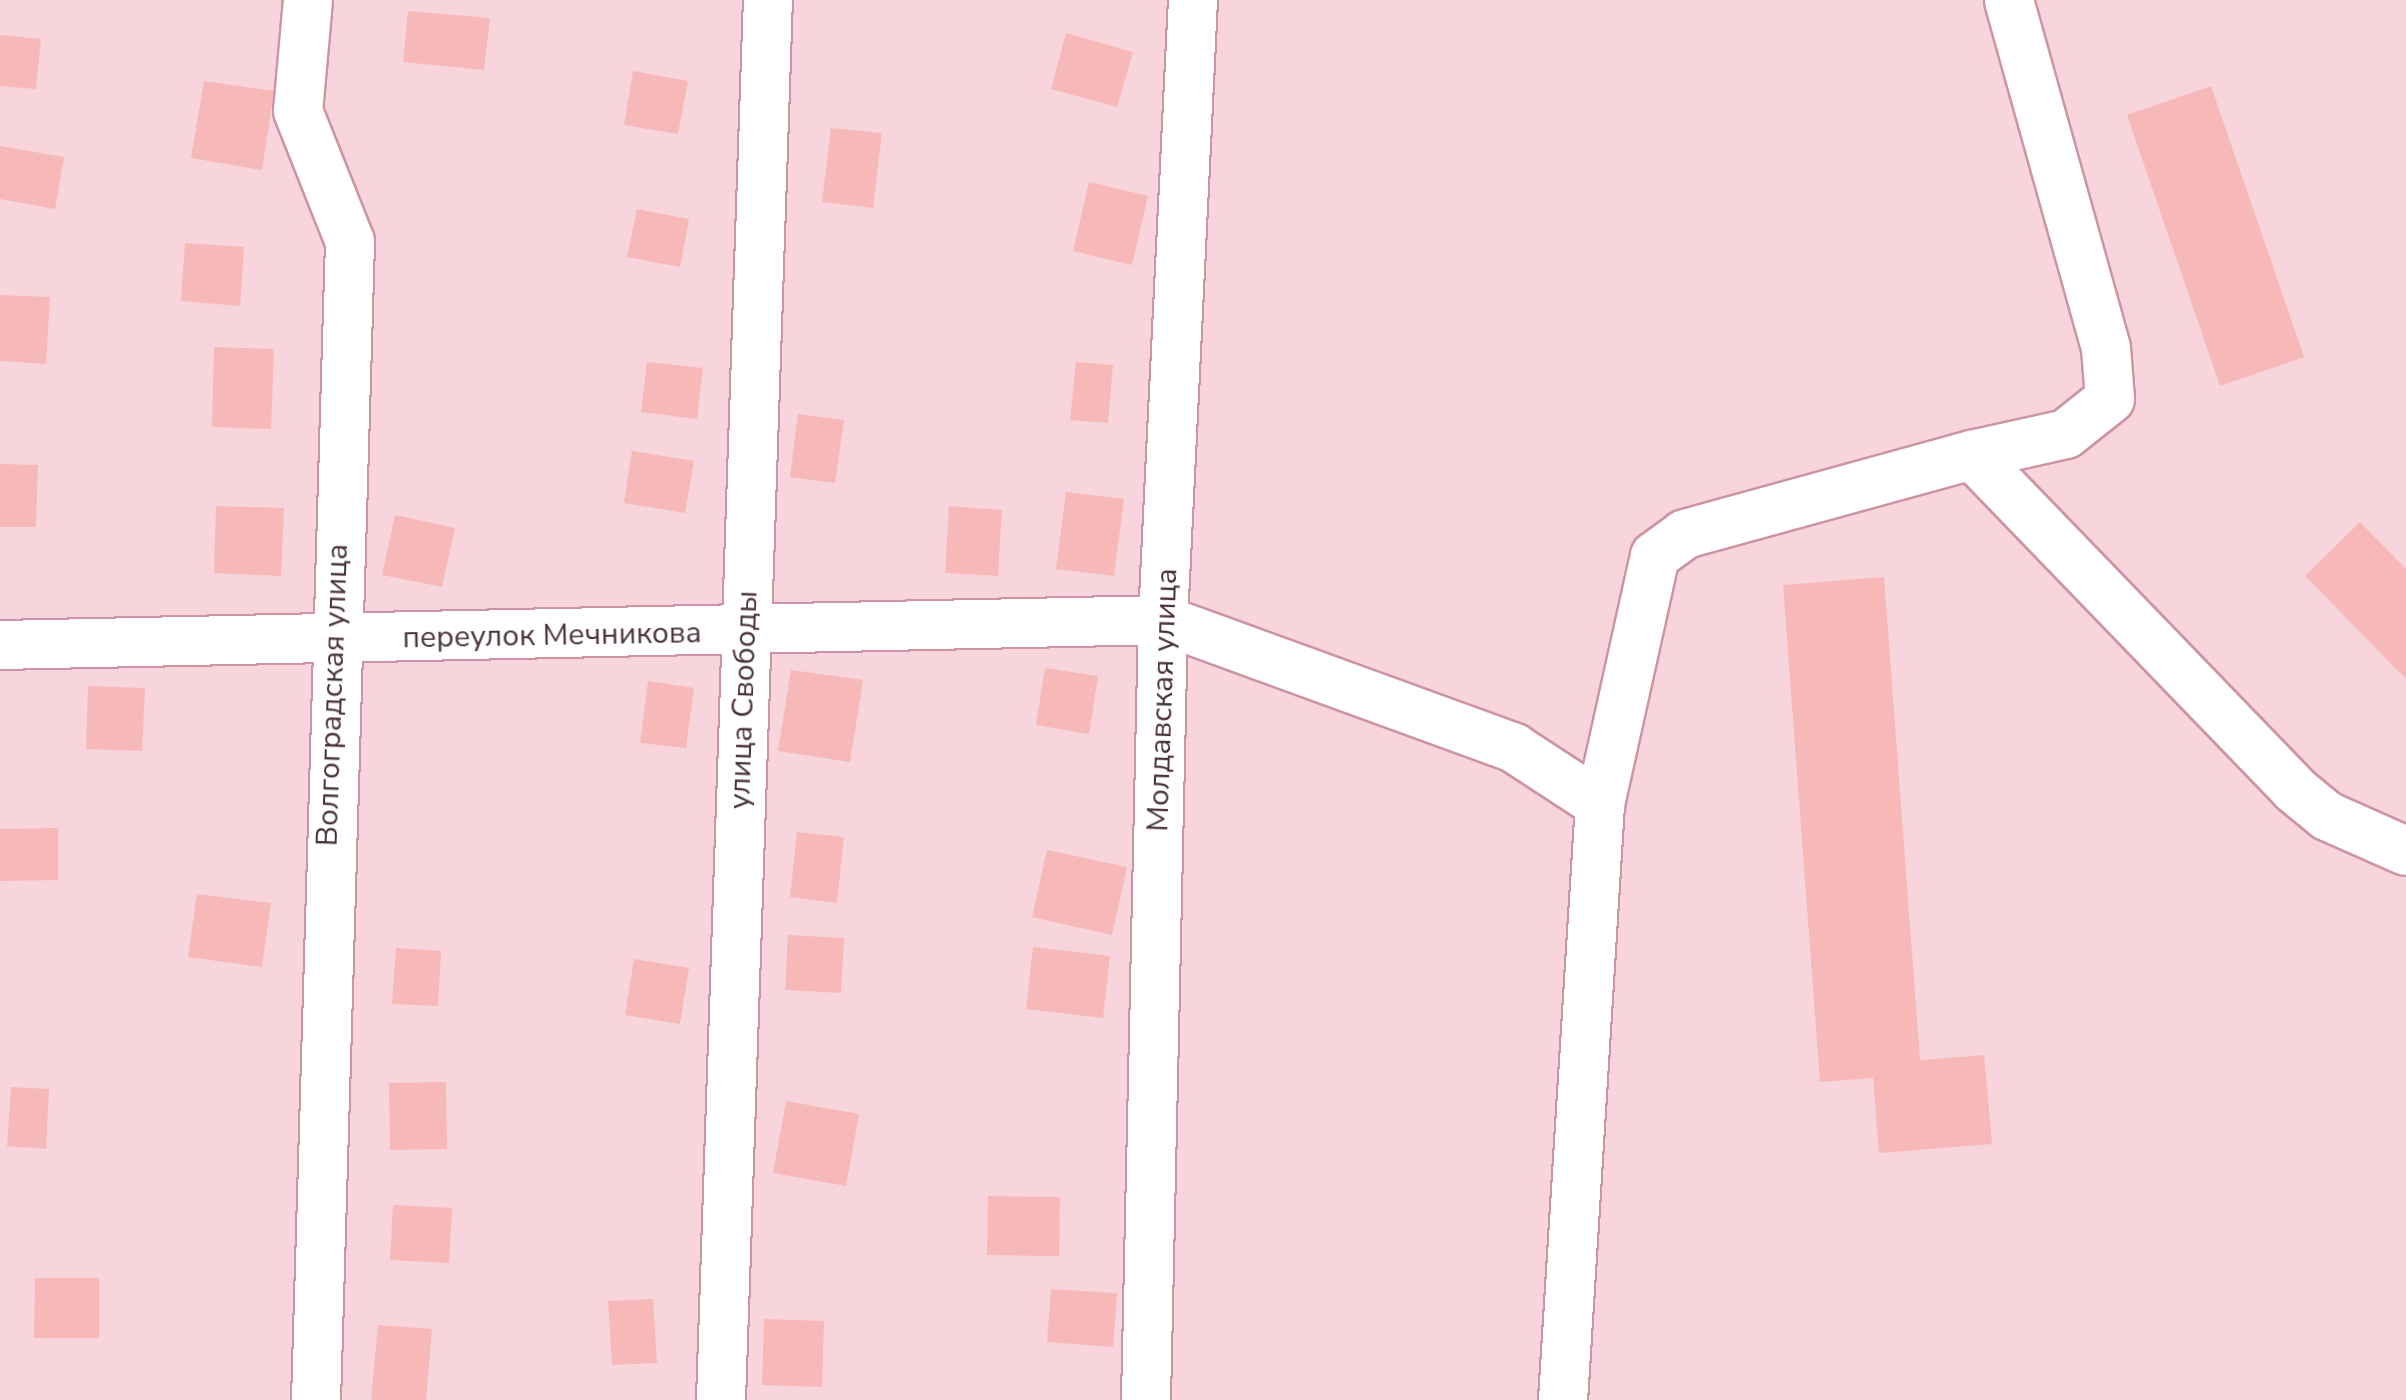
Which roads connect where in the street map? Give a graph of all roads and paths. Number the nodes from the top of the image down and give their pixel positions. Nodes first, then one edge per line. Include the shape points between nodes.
1 (308, 0) edge
2 (768, 0) edge
3 (1193, 0) edge
4 (2009, 0) edge
5 (1972, 455) junction
6 (1163, 620) junction
7 (746, 633) junction
8 (333, 639) junction
9 (0, 644) edge
10 (1600, 804) junction
11 (2406, 851) edge
12 (316, 1400) edge
13 (721, 1400) edge
14 (1146, 1400) edge
15 (1563, 1400) edge

1 - 8 street, Волгоградская улица via 298,112 350,242
2 - 7 street, улица Свободы
3 - 6 street, Молдавская улица
4 - 5 street via 2106,348 2110,399 2066,434
5 - 10 street via 1685,534 1655,556
5 - 11 street via 2294,788 2327,816
6 - 7 street, переулок Мечникова
6 - 10 street via 1514,748
6 - 14 street, Молдавская улица
7 - 8 street, переулок Мечникова
7 - 13 street, улица Свободы
8 - 9 street, переулок Мечникова
8 - 12 street, Волгоградская улица
10 - 15 street

